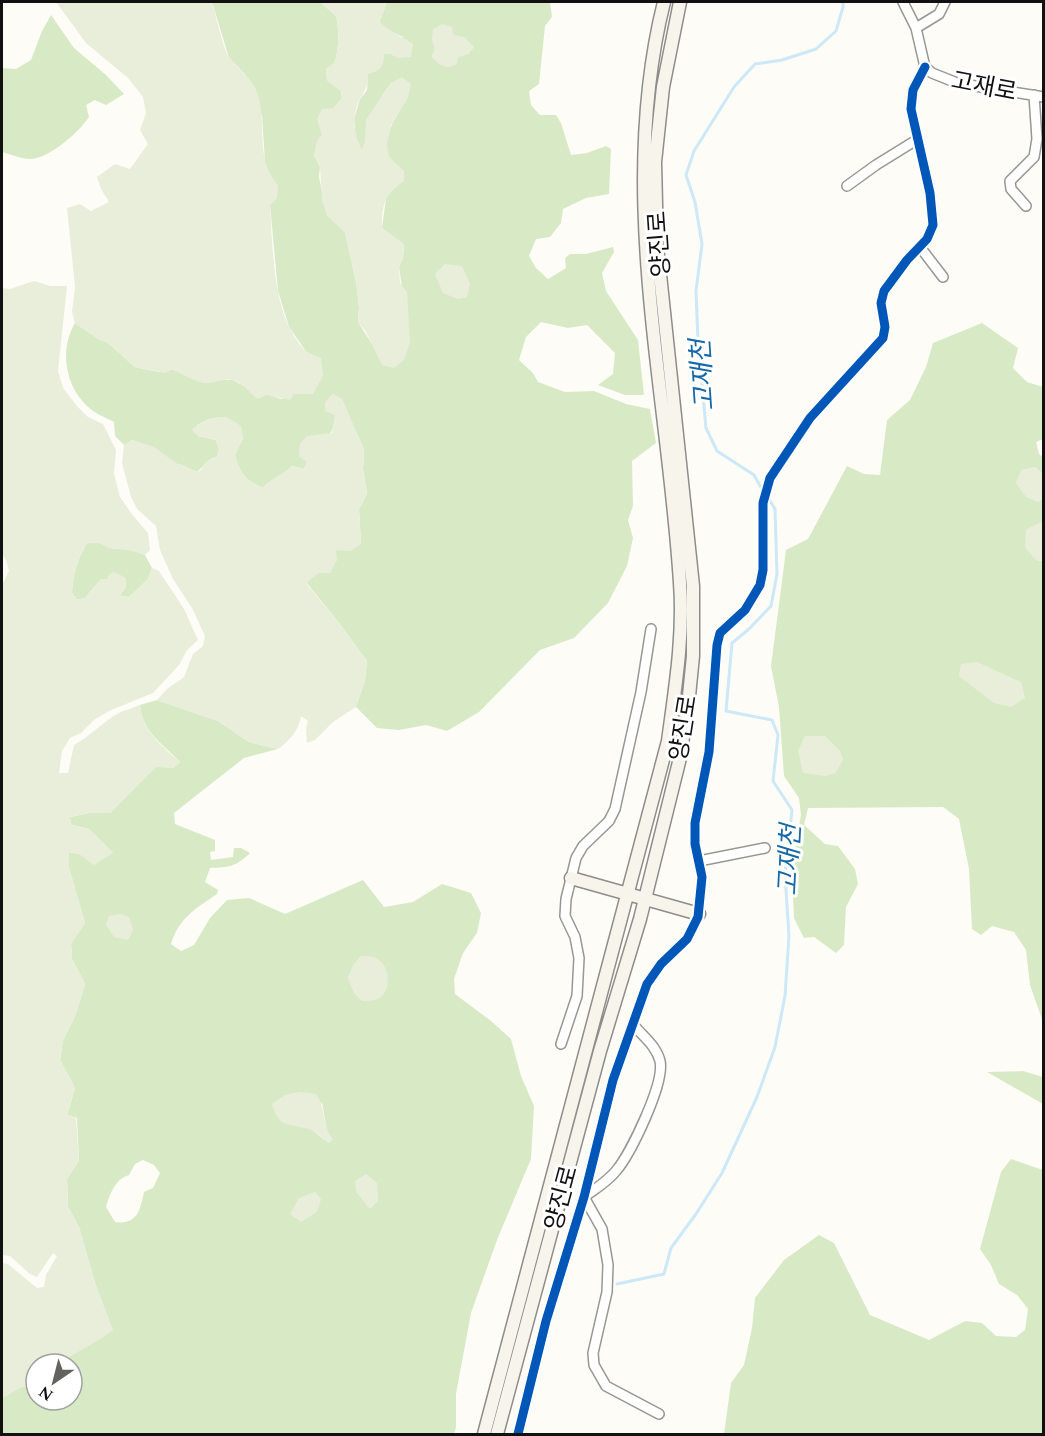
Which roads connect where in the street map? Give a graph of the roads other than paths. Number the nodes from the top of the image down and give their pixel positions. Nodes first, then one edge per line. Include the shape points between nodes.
1 (664, 2) edge
2 (680, 2) edge
3 (903, 2) edge
4 (945, 2) edge
5 (916, 28) junction
6 (925, 67) junction
7 (1039, 96) edge
8 (918, 139) junction
9 (847, 186) dead end
10 (1026, 206) dead end
11 (920, 247) junction
12 (943, 277) dead end
13 (651, 629) dead end
14 (765, 848) dead end
15 (699, 861) junction
16 (571, 878) junction
17 (627, 894) junction
18 (645, 898) junction
19 (699, 914) junction
20 (633, 1024) junction
21 (561, 1044) dead end
22 (584, 1197) junction
23 (659, 1414) dead end
24 (484, 1434) edge
25 (497, 1434) edge
26 (518, 1434) edge

1 - 17 main road, 양진로 via 647,103 643,220 681,585 678,668 668,741
2 - 18 main road, 양진로 via 663,87 655,162 657,246 693,586 693,656 680,762
3 - 5 street, 고재로
4 - 5 street via 939,14
5 - 6 street, 고재로
6 - 7 street, 고재로 via 957,82
6 - 8 street via 912,97
7 - 10 street via 1034,157 1010,181 1011,189
8 - 9 street
8 - 11 street via 934,218 932,230
11 - 12 street
11 - 15 street via 884,291 883,338 810,418 770,478 762,512 760,585 745,610 720,633 717,645 710,752 695,823 694,844
13 - 16 street via 615,809 609,821 583,846
14 - 15 street
15 - 19 street
16 - 17 main road
16 - 21 street via 565,916 579,958 577,996
17 - 18 main road
17 - 24 main road, 양진로
18 - 19 main road
18 - 25 main road, 양진로
19 - 20 street via 687,939 647,984
20 - 22 street via 613,1080
20 - 22 street via 655,1048 660,1063 653,1096 628,1154 607,1181
22 - 23 street via 602,1229 608,1265 608,1292 593,1353 594,1365 606,1386
22 - 26 street via 546,1321

